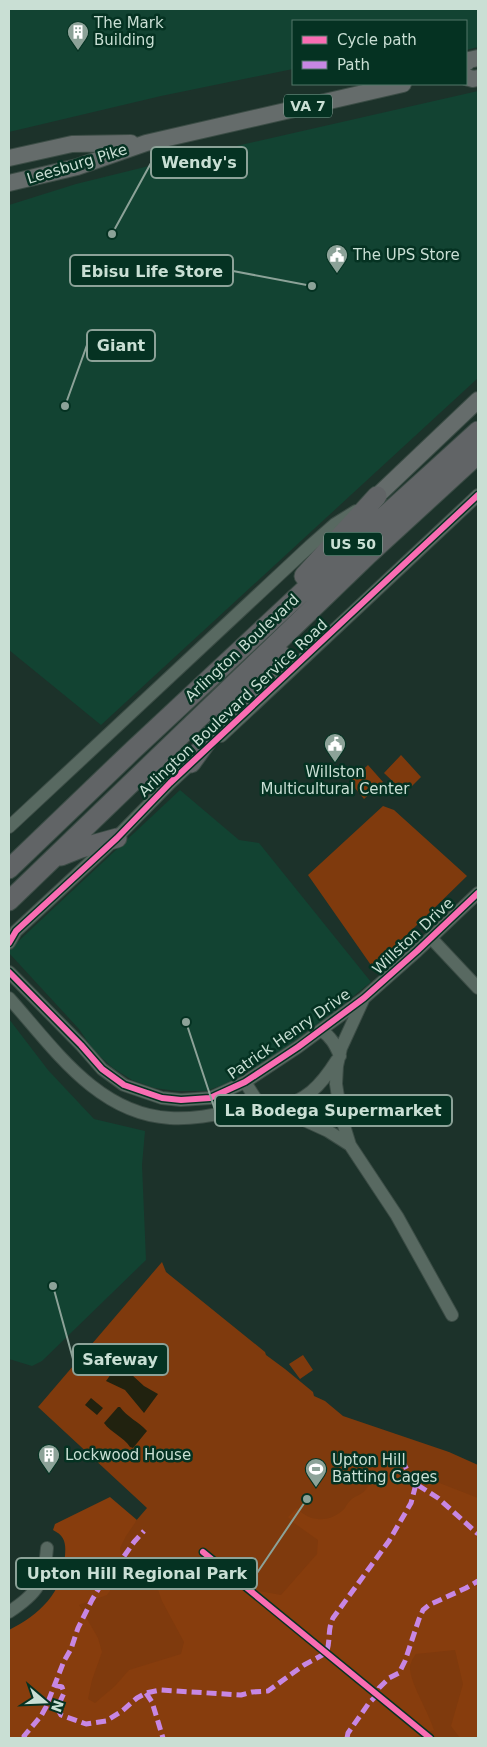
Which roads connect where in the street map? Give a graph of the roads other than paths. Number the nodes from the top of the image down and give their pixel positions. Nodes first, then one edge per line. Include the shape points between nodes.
1 (399, 85) edge
2 (146, 143) junction
3 (9, 158) edge
4 (9, 183) edge
5 (478, 400) edge
6 (478, 431) edge
7 (478, 455) edge
8 (377, 496) junction
9 (476, 501) edge
10 (370, 554) junction
11 (231, 658) junction
12 (191, 764) junction
13 (9, 827) edge
14 (117, 838) junction
15 (55, 858) junction
16 (9, 869) edge
17 (478, 892) edge
18 (9, 901) edge
19 (431, 938) junction
20 (9, 943) edge
21 (9, 972) edge
22 (478, 988) edge
23 (9, 998) edge
24 (364, 998) junction
25 (321, 1030) junction
26 (340, 1056) junction
27 (246, 1082) junction
28 (270, 1108) junction
29 (350, 1145) junction
30 (452, 1315) dead end
31 (47, 1548) dead end
32 (9, 1612) edge

1 - 2 main road, Leesburg Pike / VA 7
2 - 3 main road, Leesburg Pike / VA 7 via 72,144
2 - 4 main road, Leesburg Pike / VA 7 via 77,167
5 - 8 main road
6 - 11 highway, Arlington Boulevard / US 50
7 - 10 highway, Arlington Boulevard / US 50
8 - 11 highway
8 - 13 street via 329,530
9 - 12 street, Arlington Boulevard Service Road
10 - 12 highway via 212,734
10 - 15 highway, Arlington Boulevard / US 50
11 - 16 highway, Arlington Boulevard / US 50
12 - 14 street, Arlington Boulevard Service Road
14 - 15 highway
14 - 20 street, Arlington Boulevard Service Road via 16,931
15 - 18 highway, Arlington Boulevard / US 50
17 - 19 street, Willston Drive
19 - 22 street
19 - 24 street, Willston Drive
21 - 27 street, Patrick Henry Drive via 102,1068 124,1085 162,1098 181,1100 210,1098
23 - 28 street, Patrick Henry Drive via 88,1084 116,1103 145,1114 171,1118
24 - 25 street, Patrick Henry Drive
24 - 26 street, Patrick Henry Drive
25 - 26 street, Patrick Henry Drive via 336,1044
25 - 27 street, Patrick Henry Drive
26 - 28 street, Patrick Henry Drive via 318,1087 289,1105
26 - 29 street, Patrick Henry Drive via 336,1084
27 - 28 street, Patrick Henry Drive via 257,1101
28 - 29 street, Patrick Henry Drive via 328,1131
29 - 30 street, Patrick Henry Drive via 397,1216
31 - 32 street via 41,1581 28,1599

